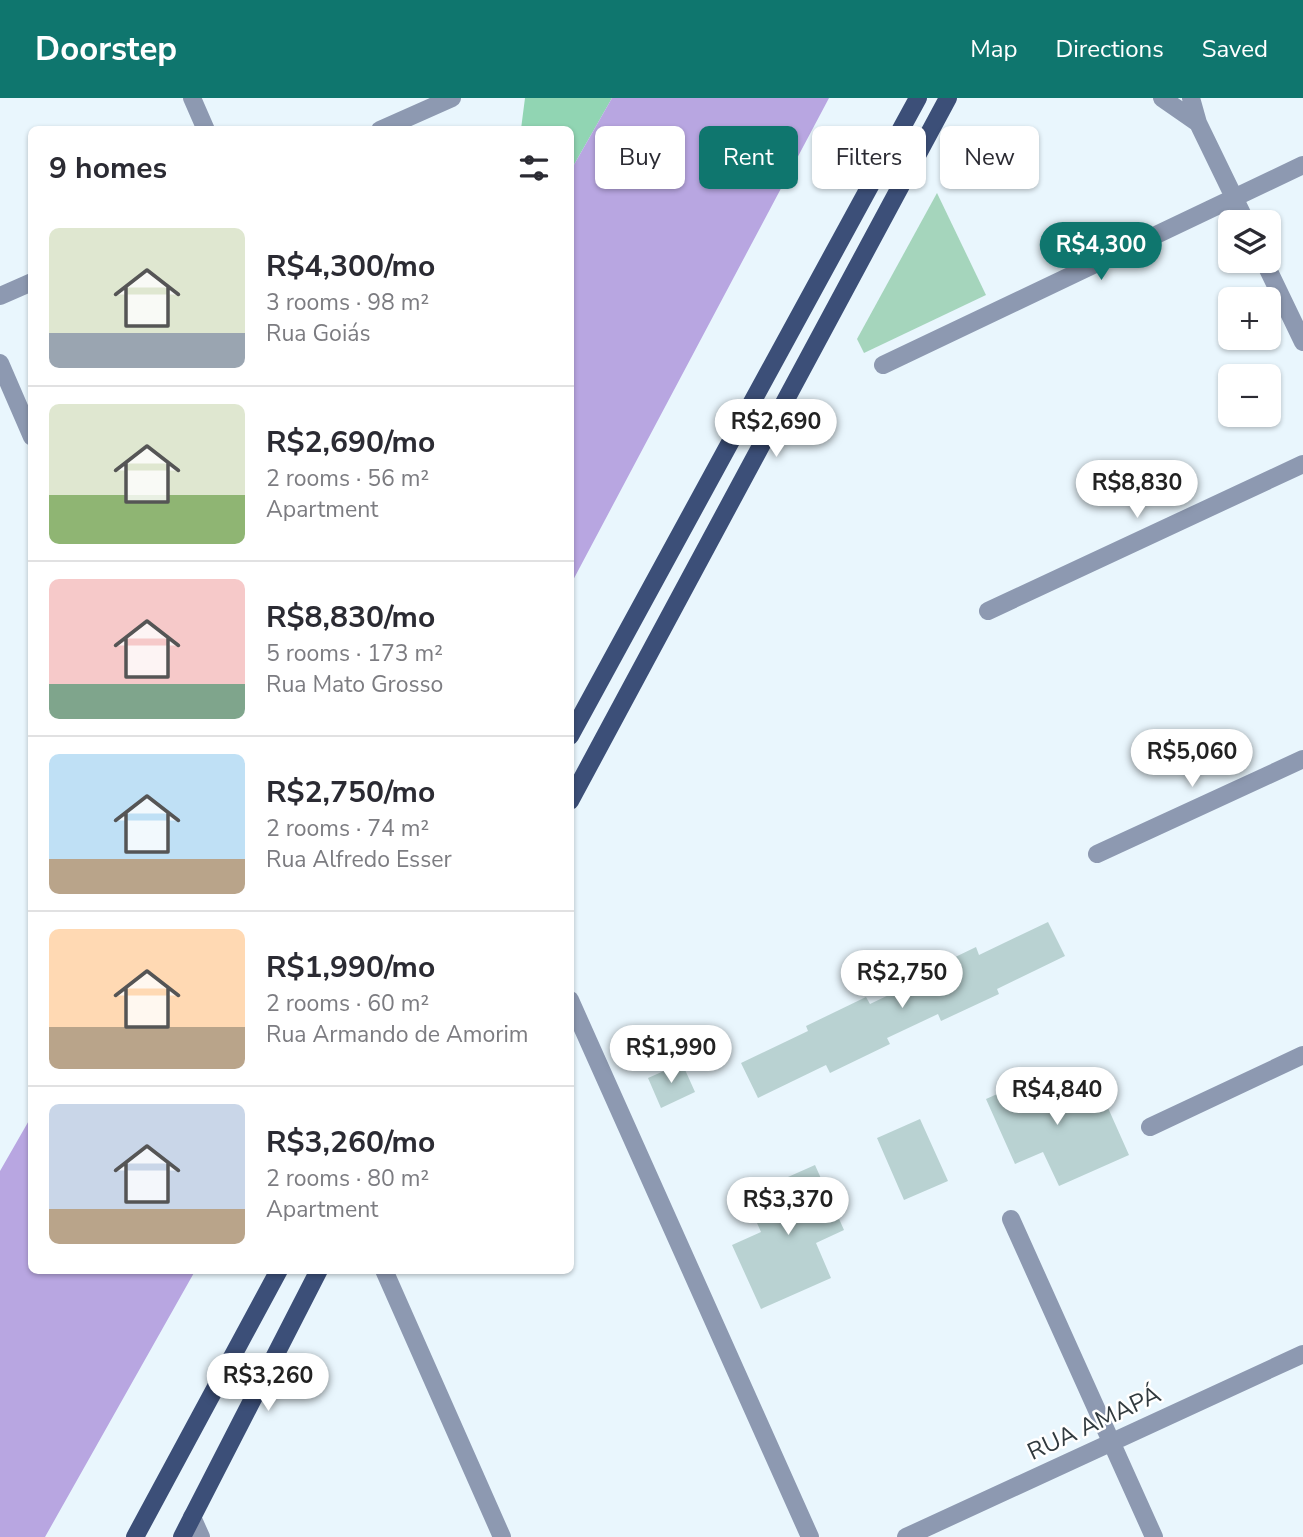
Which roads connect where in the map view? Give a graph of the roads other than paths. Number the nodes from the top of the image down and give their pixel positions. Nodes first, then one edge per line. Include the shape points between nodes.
1 (192, 98) edge
2 (452, 98) edge
3 (918, 98) edge
4 (948, 98) edge
5 (1162, 98) edge
6 (1191, 98) edge
7 (1198, 123) junction
8 (204, 126) edge
9 (389, 126) edge
10 (1303, 165) edge
11 (1234, 197) junction
12 (1240, 210) edge
13 (1270, 273) edge
14 (28, 284) edge
15 (0, 296) edge
16 (1303, 342) edge
17 (0, 363) edge
18 (883, 365) dead end
19 (28, 428) edge
20 (1303, 464) edge
21 (988, 611) dead end
22 (574, 729) edge
23 (1303, 759) edge
24 (574, 794) edge
25 (1097, 853) dead end
26 (574, 1009) edge
27 (1303, 1055) edge
28 (1150, 1127) dead end
29 (1011, 1219) dead end
30 (277, 1274) edge
31 (317, 1274) edge
32 (386, 1274) edge
33 (1303, 1354) edge
34 (1111, 1443) junction
35 (192, 1517) junction
36 (135, 1537) edge
37 (182, 1537) edge
38 (201, 1537) edge
39 (502, 1537) edge
40 (810, 1537) edge
41 (906, 1537) edge
42 (1154, 1537) edge

1 - 8 street
2 - 9 street
3 - 22 main road
4 - 24 main road
5 - 7 street
6 - 7 street
7 - 11 street
10 - 11 street
11 - 12 street
11 - 18 street
13 - 16 street
14 - 15 street
17 - 19 street
20 - 21 street
23 - 25 street
26 - 40 street
27 - 28 street
29 - 34 street
30 - 36 main road
31 - 35 main road
32 - 39 street
33 - 34 street, RUA AMAPÁ
34 - 41 street, RUA AMAPÁ
34 - 42 street
35 - 37 main road
35 - 38 street

